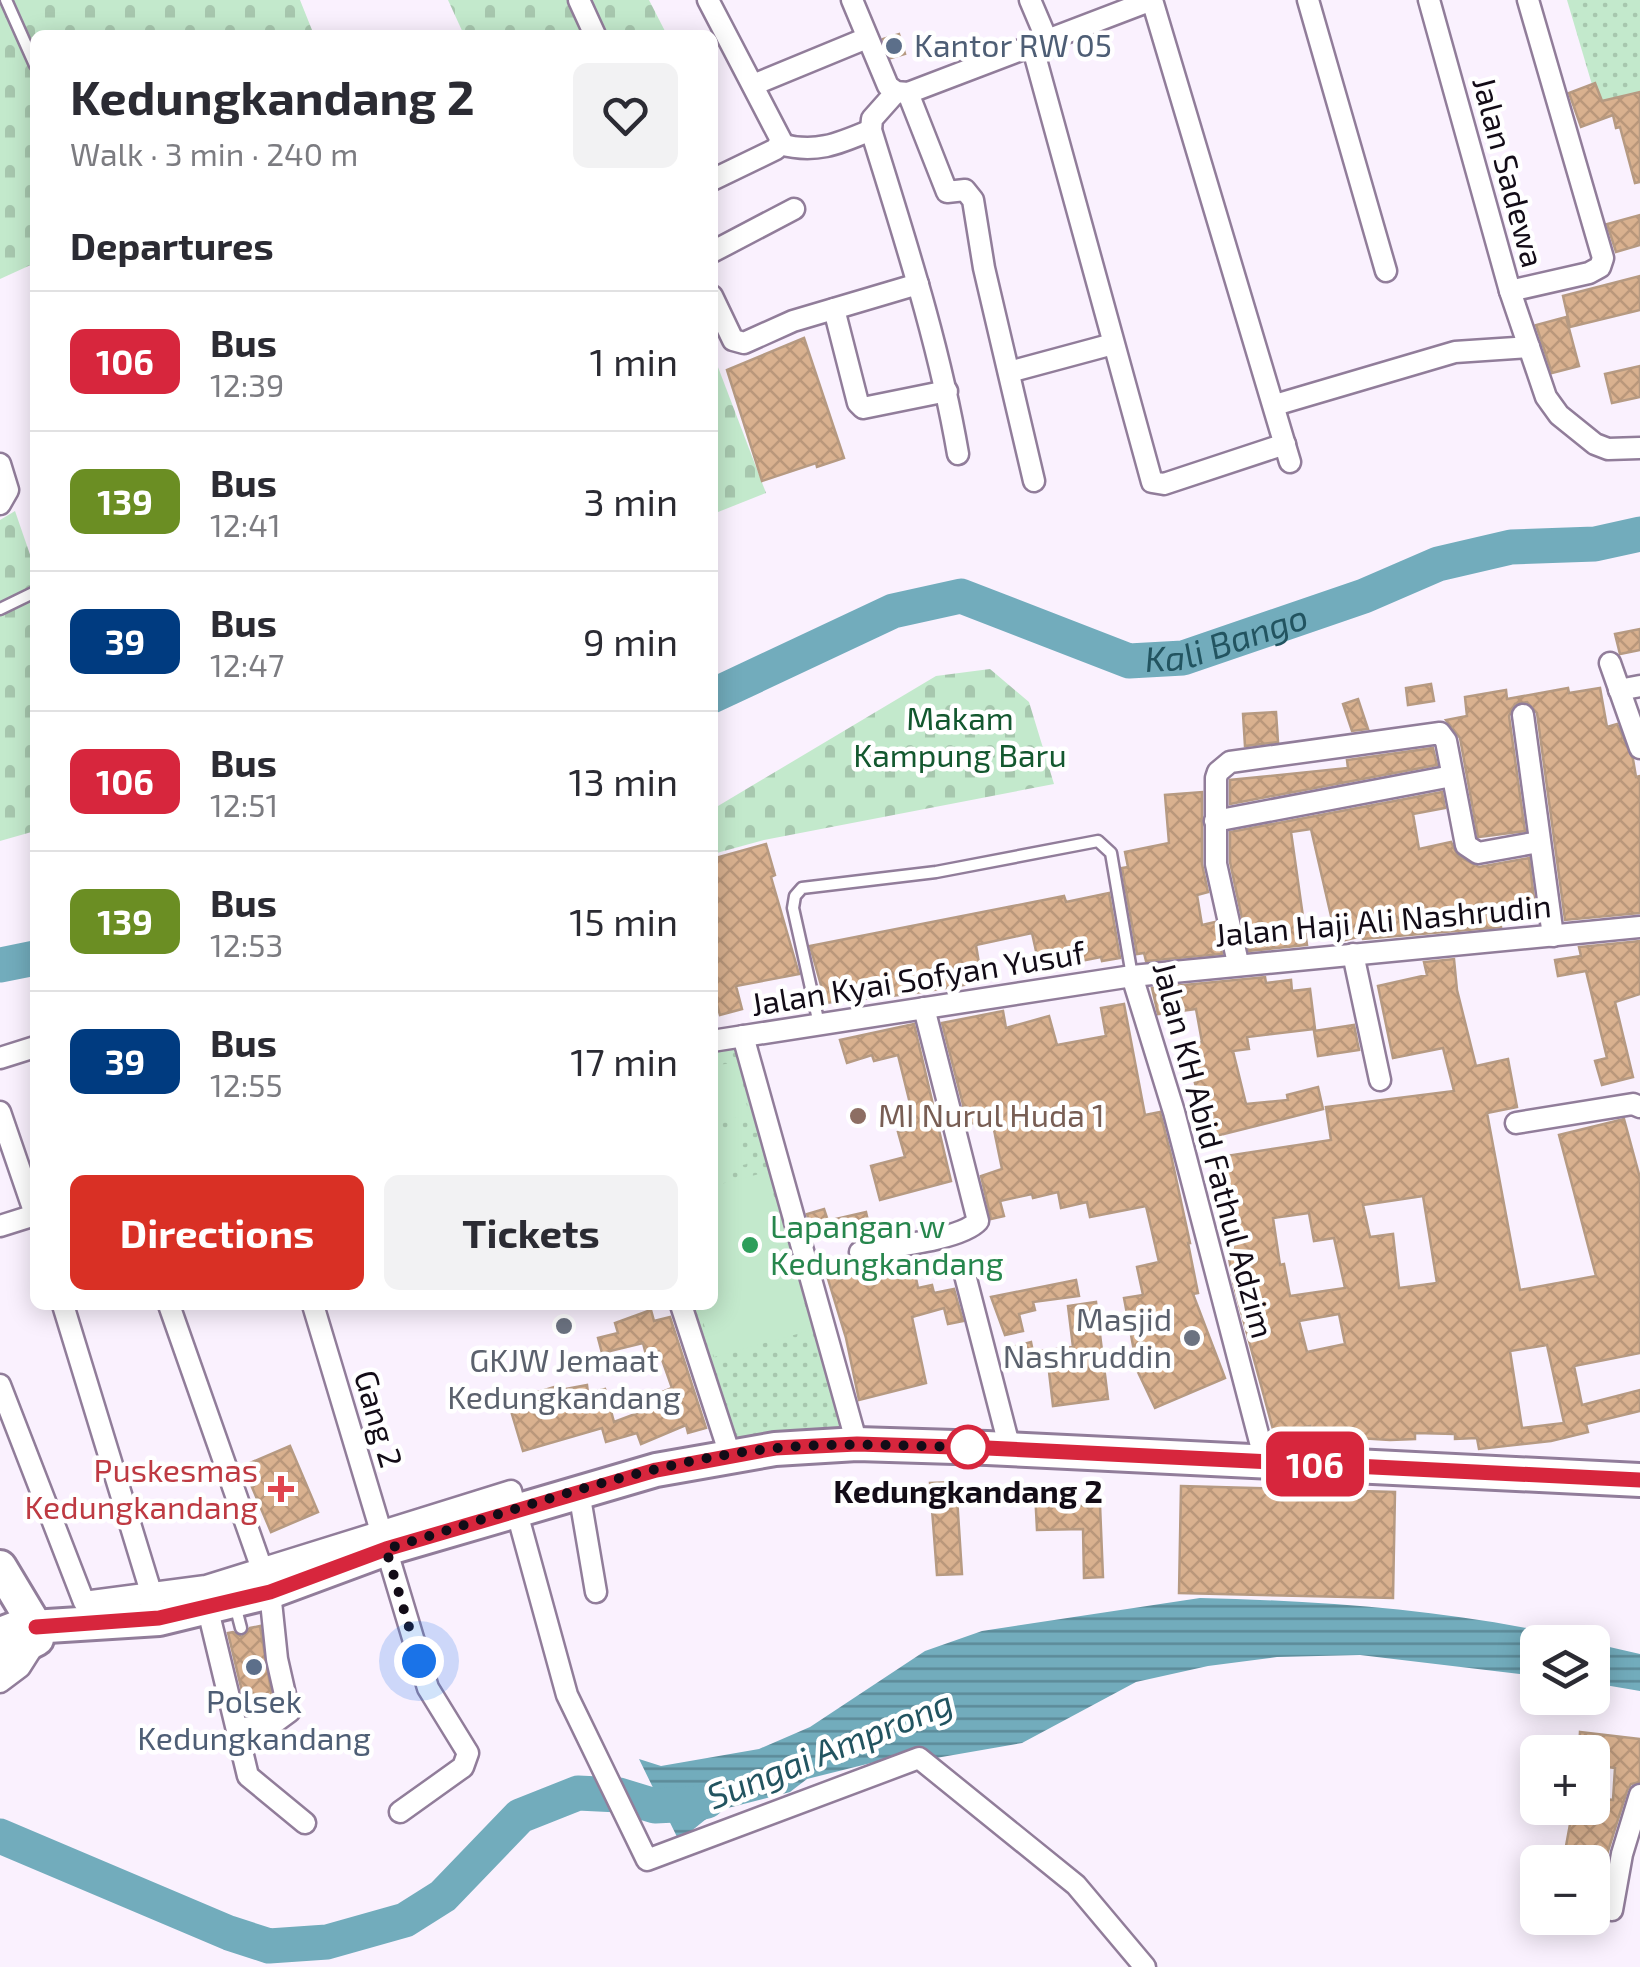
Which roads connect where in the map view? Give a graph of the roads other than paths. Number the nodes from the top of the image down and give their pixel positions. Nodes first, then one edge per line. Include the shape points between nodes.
1 (6, 0) edge
2 (578, 0) edge
3 (708, 0) edge
4 (852, 0) edge
5 (1030, 0) edge
6 (1152, 0) edge
7 (1308, 0) edge
8 (1429, 0) edge
9 (1528, 0) edge
10 (593, 30) edge
11 (867, 38) junction
12 (1039, 42) junction
13 (30, 54) edge
14 (753, 85) junction
15 (902, 92) junction
16 (871, 130) junction
17 (780, 144) junction
18 (718, 177) edge
19 (794, 209) dead end
20 (718, 249) edge
21 (1386, 271) dead end
22 (918, 284) junction
23 (1510, 291) junction
24 (718, 307) edge
25 (834, 309) junction
26 (1113, 344) junction
27 (1529, 347) junction
28 (1009, 372) junction
29 (947, 390) junction
30 (1274, 404) junction
31 (1640, 448) edge
32 (958, 454) dead end
33 (0, 464) edge
34 (1034, 481) dead end
35 (0, 504) edge
36 (30, 594) edge
37 (0, 609) edge
38 (1610, 663) dead end
39 (1630, 688) edge
40 (1523, 715) dead end
41 (1640, 748) edge
42 (1452, 776) junction
43 (1215, 821) junction
44 (1539, 842) junction
45 (1640, 927) edge
46 (1553, 936) junction
47 (1353, 954) junction
48 (1238, 964) junction
49 (1132, 976) junction
50 (924, 1008) junction
51 (818, 1024) junction
52 (743, 1036) junction
53 (718, 1040) edge
54 (30, 1049) edge
55 (0, 1058) edge
56 (1380, 1080) dead end
57 (1640, 1108) edge
58 (0, 1112) edge
59 (1516, 1124) dead end
60 (30, 1199) edge
61 (30, 1216) edge
62 (0, 1226) edge
63 (860, 1252) dead end
64 (965, 1276) dead end
65 (65, 1310) edge
66 (170, 1310) edge
67 (314, 1310) edge
68 (684, 1310) edge
69 (0, 1384) edge
70 (857, 1444) junction
71 (1010, 1449) junction
72 (730, 1456) junction
73 (1266, 1461) junction
74 (1640, 1480) edge
75 (579, 1492) junction
76 (386, 1549) junction
77 (0, 1569) edge
78 (270, 1592) junction
79 (596, 1592) dead end
80 (227, 1611) junction
81 (159, 1618) junction
82 (16, 1621) edge
83 (0, 1658) edge
84 (0, 1682) edge
85 (238, 1729) junction
86 (1638, 1809) edge
87 (400, 1812) dead end
88 (304, 1823) dead end
89 (1612, 1910) dead end
90 (1144, 1967) edge

1 - 13 lane
2 - 10 street
3 - 14 street
4 - 11 street
5 - 12 street
6 - 12 street
6 - 30 street
7 - 21 street
8 - 23 street, Jalan Sadewa
9 - 23 street, Jalan Sadewa via 1602,262 1589,273
11 - 14 street
11 - 15 street via 888,86
12 - 15 street
12 - 26 street
14 - 17 street
15 - 16 street via 872,119
15 - 28 street via 946,192 965,190 973,200
16 - 17 street via 812,151
16 - 22 street
17 - 18 street
19 - 20 street
22 - 25 street
22 - 29 street
23 - 27 street
24 - 25 street via 738,344
25 - 29 street via 863,408
26 - 28 street
26 - 30 street via 1152,482 1288,453
27 - 30 street via 1455,352
27 - 31 street via 1558,415 1608,450
28 - 34 street
29 - 32 street
33 - 35 street via 8,490
36 - 37 lane
38 - 39 street
39 - 41 street
40 - 44 street
42 - 43 street
42 - 43 street via 1444,736 1432,732 1230,762 1216,778
42 - 44 street via 1471,850
43 - 48 street via 1216,864
44 - 46 street
45 - 46 street, Jalan Haji Ali Nashrudin
46 - 47 street, Jalan Haji Ali Nashrudin
47 - 48 street, Jalan Haji Ali Nashrudin
47 - 56 street
48 - 49 street, Jalan Haji Ali Nashrudin
49 - 50 street, Jalan Kyai Sofyan Yusuf
49 - 51 lane, Jalan KH Abid Fathul Adzim via 1111,853 1098,841 936,872 802,888 793,908
49 - 73 street, Jalan KH Abid Fathul Adzim
50 - 51 street, Jalan Kyai Sofyan Yusuf
50 - 63 street via 978,1221 951,1234
51 - 52 street, Jalan Kyai Sofyan Yusuf
52 - 53 street, Jalan Kyai Sofyan Yusuf
52 - 70 street
54 - 55 street
57 - 59 street
58 - 60 street
61 - 62 street
64 - 71 street
65 - 81 street
66 - 78 street
67 - 76 street, Gang 2
68 - 72 street
69 - 90 street via 84,1602 206,1586 511,1491 567,1695 647,1860 920,1758 1076,1886
70 - 71 main road
70 - 72 main road
71 - 73 main road
72 - 75 main road
73 - 74 main road
75 - 76 main road
75 - 79 street
76 - 78 main road
76 - 87 street, Gang 2 via 430,1695 468,1757
77 - 82 main road
78 - 80 main road
78 - 85 street via 288,1712
80 - 81 main road
80 - 85 street
81 - 82 main road
82 - 83 main road
82 - 84 street via 20,1667
85 - 88 street via 250,1778
86 - 89 street

